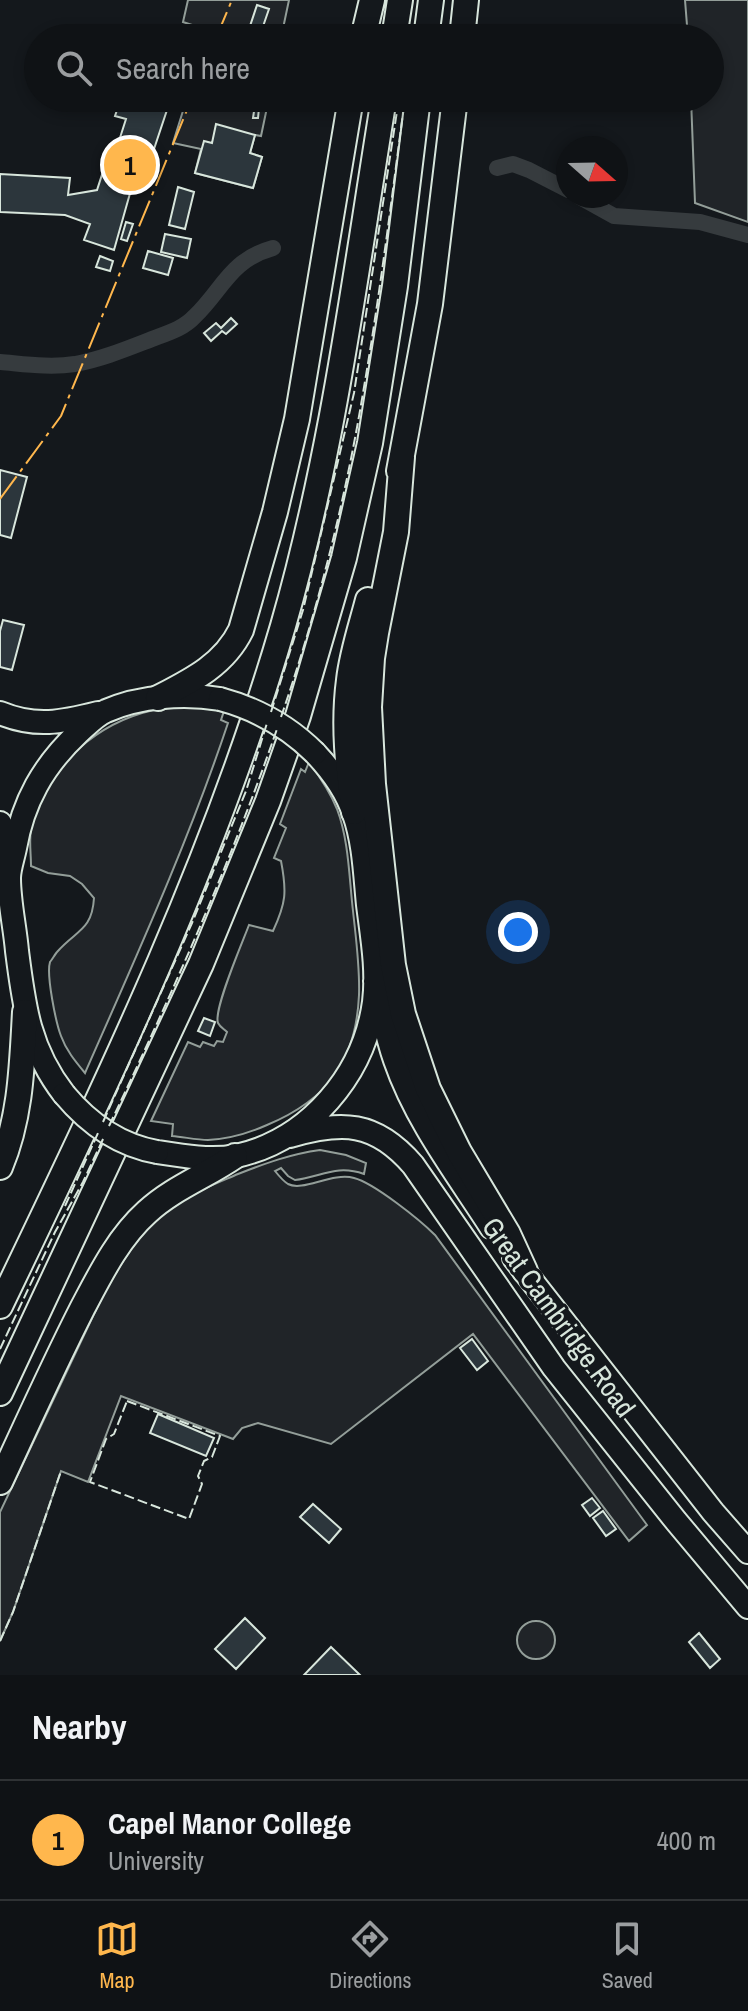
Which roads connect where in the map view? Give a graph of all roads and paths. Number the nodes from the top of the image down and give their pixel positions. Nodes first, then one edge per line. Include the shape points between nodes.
1 (372, 0) edge
2 (400, 0) edge
3 (431, 0) edge
4 (466, 0) edge
5 (366, 24) edge
6 (396, 24) edge
7 (428, 24) edge
8 (463, 24) edge
9 (349, 112) edge
10 (382, 112) edge
11 (416, 112) edge
12 (453, 112) edge
13 (402, 457) junction
14 (158, 698) junction
15 (103, 712) junction
16 (0, 713) edge
17 (354, 812) junction
18 (0, 823) edge
19 (9, 877) junction
20 (375, 981) junction
21 (25, 1012) junction
22 (290, 1136) junction
23 (235, 1156) junction
24 (0, 1167) edge
25 (525, 1271) junction
26 (0, 1306) edge
27 (0, 1393) edge
28 (0, 1482) edge
29 (748, 1552) edge
30 (748, 1607) edge

1 - 5 highway
2 - 6 highway
3 - 7 highway
4 - 8 highway
9 - 14 highway via 297,419 244,622 231,648 206,671
10 - 26 highway via 328,439 267,676 228,793 166,947
11 - 27 highway via 370,443 344,558 298,716 201,964
12 - 13 highway via 432,291
13 - 17 highway via 349,680 346,738
13 - 25 highway via 369,707 393,965 428,1089
14 - 15 highway
14 - 17 highway, bridge via 220,699 274,720 315,753
15 - 16 highway via 45,723
15 - 19 highway via 55,756 36,784 23,811
17 - 20 highway
18 - 19 highway
19 - 21 highway
20 - 22 highway via 367,1033 351,1069 325,1105
20 - 25 highway, Great Cambridge Road via 394,1059 415,1105 496,1236
21 - 23 highway, bridge via 45,1067 81,1114 110,1135 157,1152
21 - 24 highway via 17,1114
22 - 23 highway
22 - 30 highway, Great Cambridge Road via 351,1127 374,1134 402,1153 554,1368
23 - 28 highway via 168,1195 127,1233 71,1331
25 - 29 highway, Great Cambridge Road

